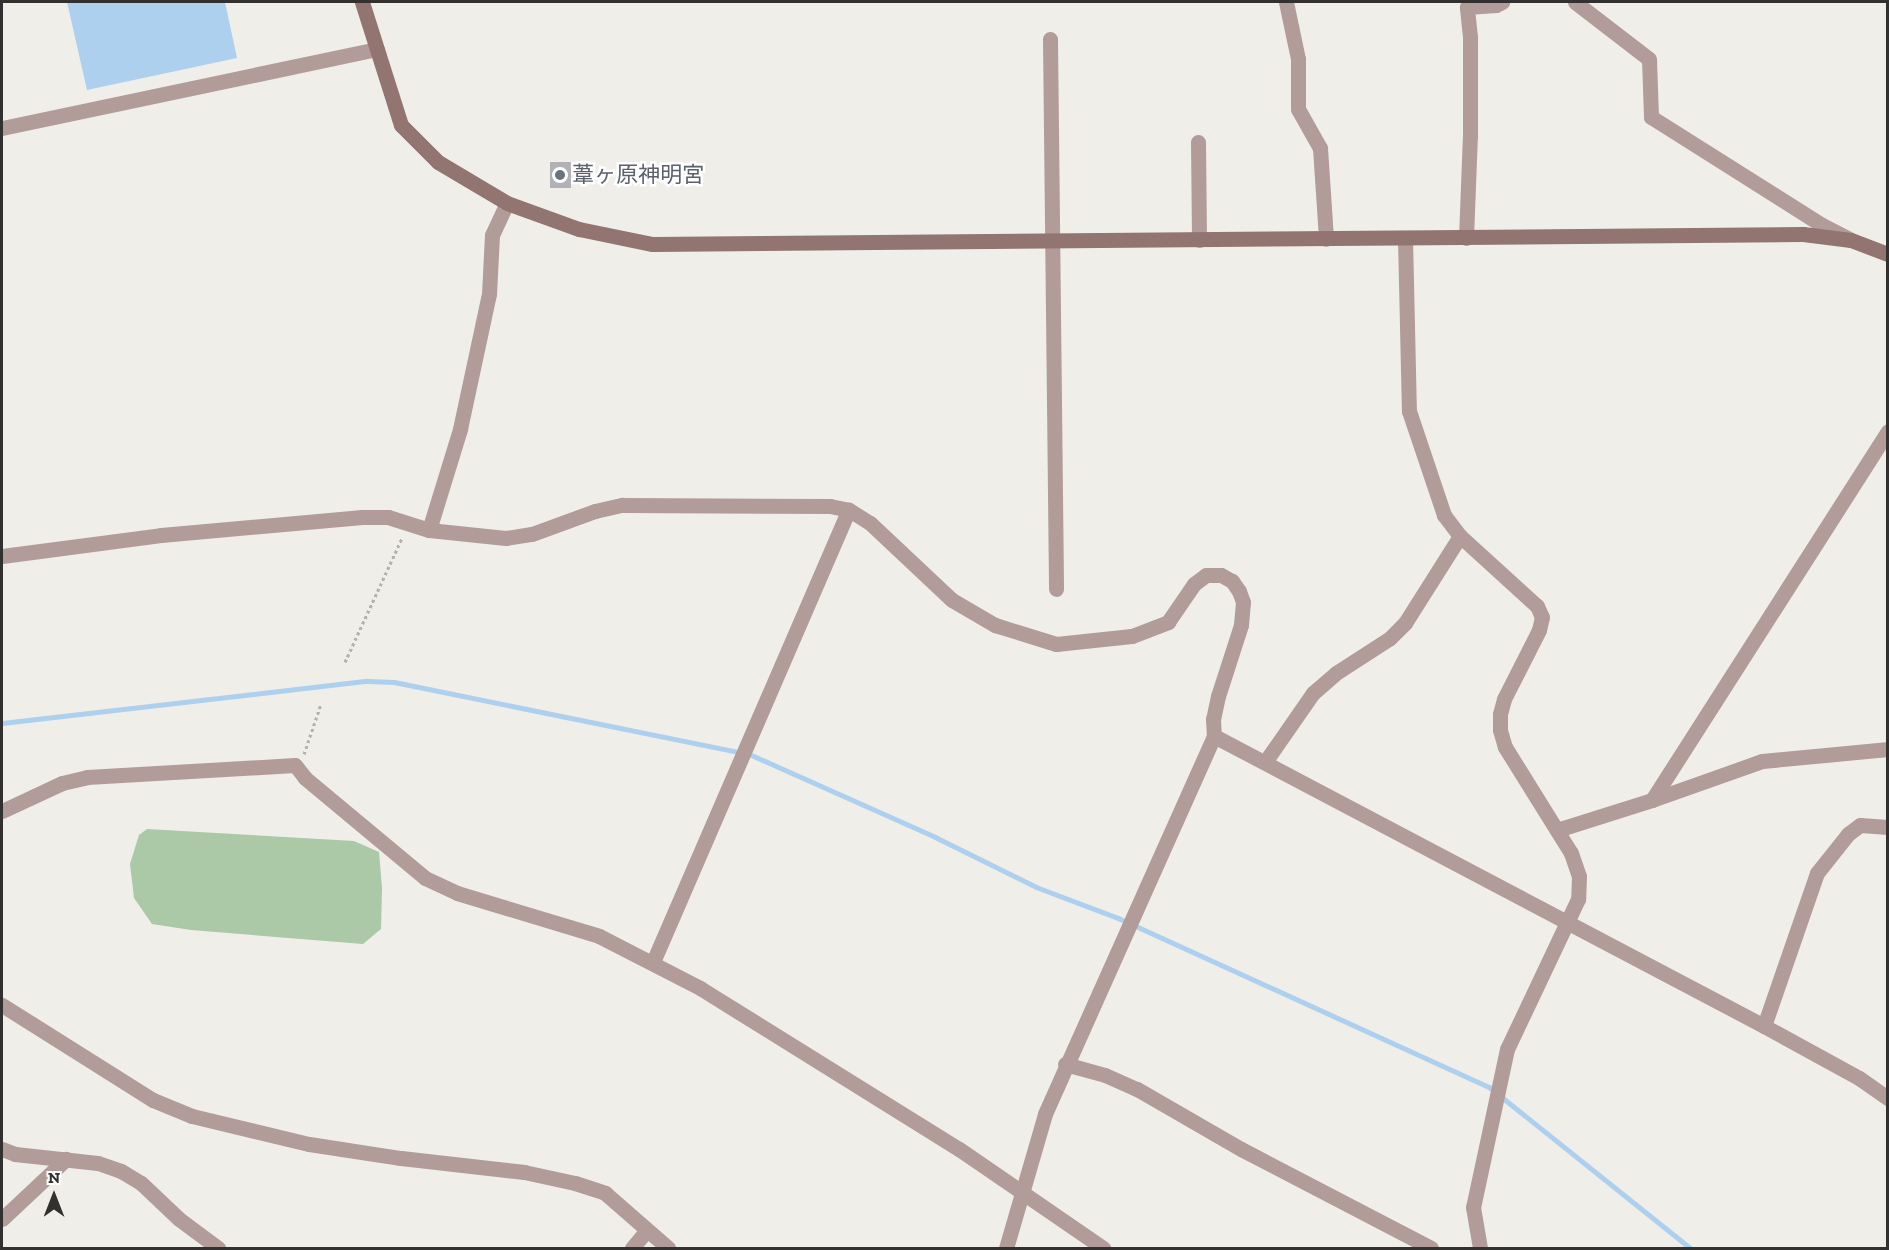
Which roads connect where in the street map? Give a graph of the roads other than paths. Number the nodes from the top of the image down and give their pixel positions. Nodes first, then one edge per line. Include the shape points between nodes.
1 (362, 2) edge
2 (1286, 2) edge
3 (1502, 2) edge
4 (1575, 2) edge
5 (1470, 4) edge
6 (1050, 39) dead end
7 (377, 48) junction
8 (2, 128) edge
9 (1198, 142) dead end
10 (507, 203) junction
11 (1405, 238) junction
12 (1466, 238) junction
13 (1326, 239) junction
14 (1199, 240) junction
15 (1851, 240) junction
16 (1052, 241) junction
17 (1887, 254) edge
18 (1887, 431) edge
19 (849, 510) junction
20 (429, 530) junction
21 (1460, 536) junction
22 (2, 556) edge
23 (1056, 589) dead end
24 (1214, 736) junction
25 (1887, 749) edge
26 (1265, 762) junction
27 (1652, 800) junction
28 (2, 811) edge
29 (1887, 827) edge
30 (1557, 830) junction
31 (1568, 923) junction
32 (653, 962) junction
33 (2, 1005) edge
34 (1764, 1026) junction
35 (1065, 1064) junction
36 (1887, 1098) edge
37 (2, 1149) edge
38 (66, 1159) junction
39 (1023, 1191) junction
40 (2, 1220) edge
41 (647, 1230) junction
42 (218, 1248) edge
43 (632, 1248) edge
44 (668, 1248) edge
45 (1006, 1248) edge
46 (1103, 1248) edge
47 (1431, 1248) edge
48 (1479, 1248) edge

1 - 7 street
2 - 13 street via 1298,59 1298,109 1320,148
3 - 5 street
4 - 15 street via 1649,59 1652,117
5 - 12 street
6 - 16 street
7 - 8 street
7 - 10 street via 401,125 438,162
9 - 14 street
10 - 16 street via 579,229 652,244
10 - 20 street via 492,235 489,294 460,429
11 - 12 street
11 - 13 street
11 - 21 street via 1409,411 1444,515
12 - 15 street via 1803,234
13 - 14 street
14 - 16 street
15 - 17 street
16 - 23 street
18 - 27 street
19 - 20 street via 830,506 622,505 523,535
19 - 24 street via 870,523 952,600 995,625 1056,644 1132,636 1168,622 1194,584 1206,575 1221,574 1232,581 1243,602 1241,625 1213,719
19 - 32 street
20 - 22 street via 388,517 362,517 161,535
21 - 26 street via 1405,623 1313,693
21 - 30 street via 1537,606 1542,616 1539,630 1504,699 1500,729 1505,747
24 - 26 street
24 - 35 street
25 - 27 street via 1762,761
26 - 31 street
27 - 30 street
28 - 32 street via 62,783 87,777 295,765 305,778 425,878 457,892 599,936
29 - 34 street via 1860,825 1817,873
30 - 31 street via 1579,876 1578,899
31 - 34 street
31 - 48 street via 1507,1049 1473,1207
32 - 39 street
33 - 41 street via 153,1100 192,1116 309,1144 524,1172 575,1183 605,1193
34 - 36 street via 1859,1078
35 - 39 street via 1045,1114
35 - 47 street via 1137,1089 1241,1149
37 - 38 street
38 - 40 street
38 - 42 street via 98,1163 141,1183 178,1219
39 - 45 street
39 - 46 street
41 - 43 street
41 - 44 street

